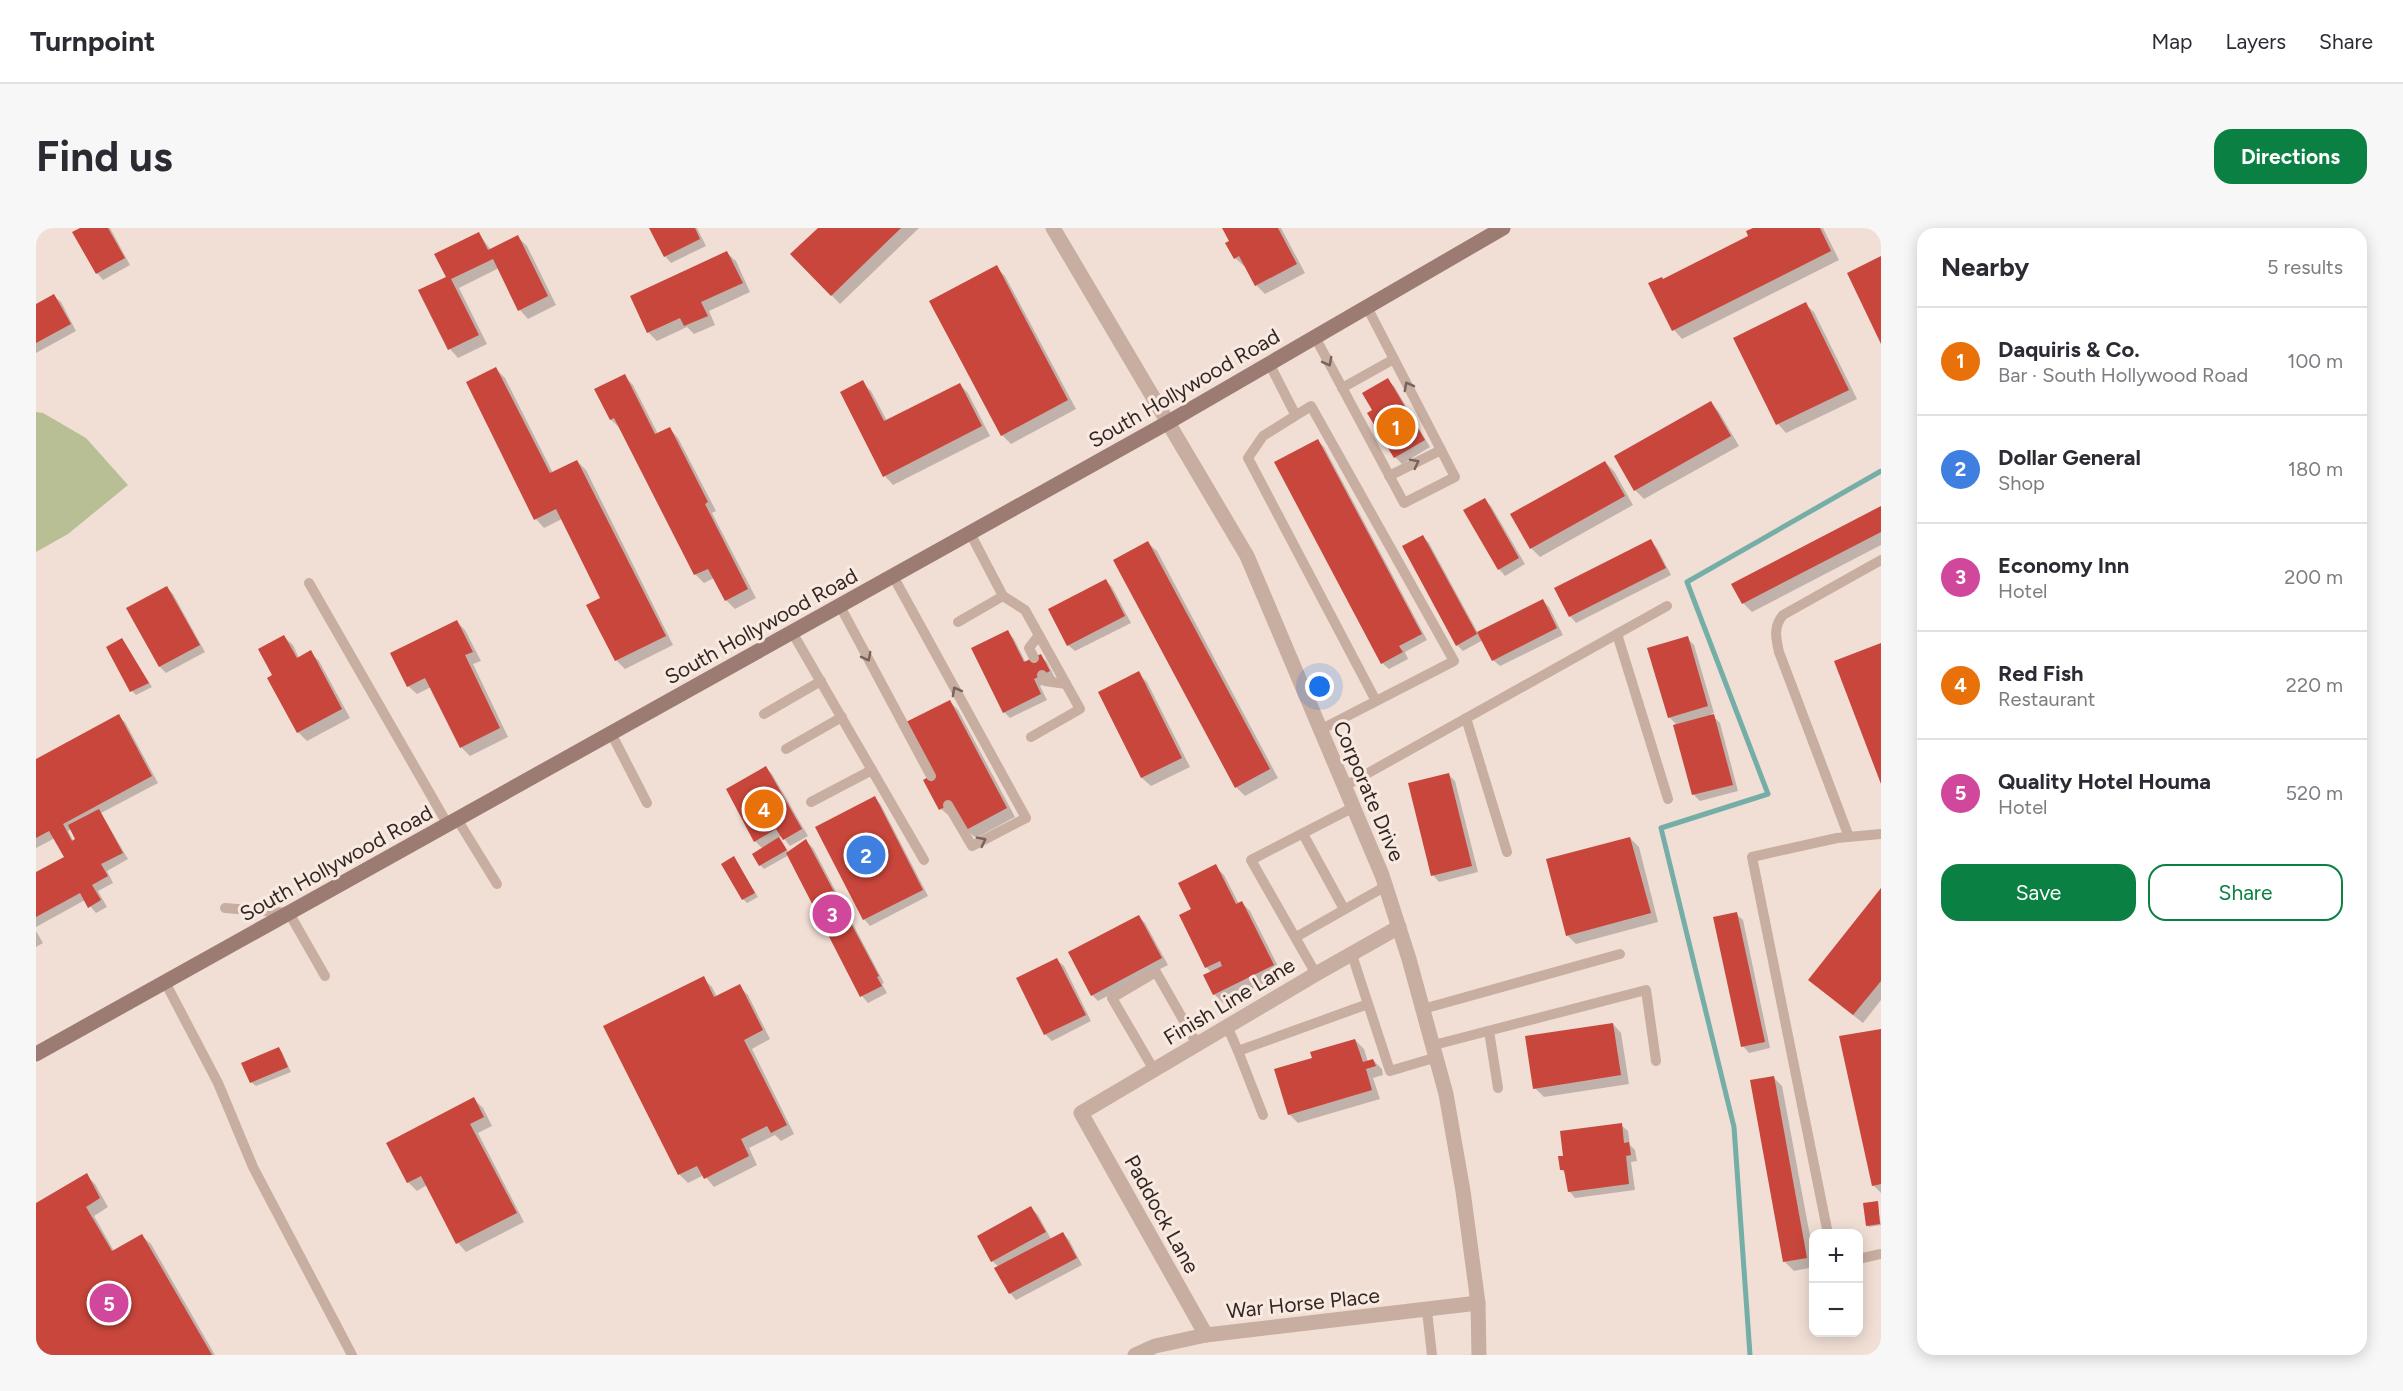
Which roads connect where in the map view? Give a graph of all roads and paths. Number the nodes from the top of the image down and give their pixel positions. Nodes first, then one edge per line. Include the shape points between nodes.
1 (1053, 228) edge
2 (1503, 228) edge
3 (1366, 307) junction
4 (1314, 337) junction
5 (1394, 359) junction
6 (1269, 363) junction
7 (1342, 387) junction
8 (1295, 414) junction
9 (1167, 423) junction
10 (1441, 450) junction
11 (1389, 476) junction
12 (970, 532) junction
13 (1881, 560) edge
14 (893, 576) junction
15 (309, 584) dead end
16 (1003, 596) junction
17 (840, 606) junction
18 (1666, 606) dead end
19 (958, 622) dead end
20 (792, 632) junction
21 (1617, 634) junction
22 (1039, 635) junction
23 (1034, 658) dead end
24 (1042, 675) dead end
25 (821, 681) junction
26 (1066, 684) junction
27 (1376, 701) junction
28 (764, 714) dead end
29 (842, 717) junction
30 (1466, 718) junction
31 (1320, 730) junction
32 (611, 733) junction
33 (1031, 737) dead end
34 (786, 749) dead end
35 (872, 770) junction
36 (930, 776) dead end
37 (1345, 786) junction
38 (1668, 799) dead end
39 (811, 802) dead end
40 (647, 803) dead end
41 (948, 805) dead end
42 (1354, 807) junction
43 (452, 822) junction
44 (1303, 834) junction
45 (1881, 834) edge
46 (1849, 837) junction
47 (1507, 852) dead end
48 (924, 860) dead end
49 (497, 884) dead end
50 (1386, 886) junction
51 (225, 908) dead end
52 (1344, 909) junction
53 (289, 913) junction
54 (1399, 927) junction
55 (1296, 937) junction
56 (1620, 954) dead end
57 (1352, 955) junction
58 (1316, 974) junction
59 (325, 976) dead end
60 (165, 982) junction
61 (1368, 1004) junction
62 (1423, 1009) junction
63 (1227, 1026) junction
64 (1489, 1031) junction
65 (1197, 1044) junction
66 (1238, 1051) junction
67 (1435, 1051) junction
68 (36, 1054) edge
69 (1656, 1061) dead end
70 (1154, 1070) junction
71 (1498, 1088) dead end
72 (1081, 1113) joint
73 (1263, 1115) dead end
74 (1827, 1229) edge
75 (1881, 1254) edge
76 (1863, 1258) edge
77 (1478, 1303) junction
78 (1427, 1311) junction
79 (1206, 1335) junction
80 (352, 1355) edge
81 (1136, 1355) edge
82 (1432, 1355) edge
83 (1479, 1355) edge

1 - 9 street, Corporate Drive
2 - 3 main road, South Hollywood Road
3 - 4 main road, South Hollywood Road
3 - 5 lane
4 - 6 main road, South Hollywood Road
4 -> 7 lane
5 - 7 lane
10 -> 5 lane
6 - 8 lane
6 - 9 main road, South Hollywood Road
7 - 11 lane
8 - 27 lane via 1263,436 1248,458
8 - 27 lane via 1311,406 1454,661
9 - 12 main road, South Hollywood Road
9 - 31 street, Corporate Drive via 1246,556
11 -> 10 lane
10 - 11 lane via 1455,477 1404,503
12 - 14 main road, South Hollywood Road
12 - 16 lane
13 - 46 lane via 1783,615 1775,630 1779,652
14 - 17 main road, South Hollywood Road
41 -> 14 lane via 972,846 1026,818
15 - 43 lane
16 - 19 lane
16 - 22 lane via 1025,609
17 - 20 main road, South Hollywood Road
17 -> 36 lane
18 - 21 lane
20 - 25 lane
20 - 32 main road, South Hollywood Road
21 - 30 lane
21 - 38 lane
22 - 23 lane via 1029,648
22 - 26 lane
24 - 26 lane via 1045,681
25 - 28 lane
25 - 29 lane
26 - 33 lane via 1080,709
27 - 31 lane
29 - 34 lane
29 - 35 lane
30 - 37 lane
30 - 47 lane
31 - 37 street, Corporate Drive
32 - 40 lane
32 - 43 main road, South Hollywood Road
35 - 39 lane
35 - 48 lane
37 - 42 street, Corporate Drive
42 - 44 lane
42 - 50 street, Corporate Drive
43 - 49 lane
43 - 53 main road, South Hollywood Road
44 - 52 lane
44 - 55 lane via 1251,860
45 - 46 lane
46 - 74 lane via 1752,857
50 - 52 lane
50 - 54 street, Corporate Drive
51 - 53 lane
52 - 55 lane
53 - 59 lane
53 - 60 main road, South Hollywood Road
54 - 57 street, Finish Line Lane
54 - 62 street, Corporate Drive
55 - 58 lane
56 - 62 lane
57 - 58 street, Finish Line Lane
57 - 61 lane
58 - 63 street, Finish Line Lane
60 - 68 main road, South Hollywood Road
60 - 80 lane via 218,1083 253,1167
61 - 66 lane
61 - 67 lane via 1390,1071
62 - 67 street, Corporate Drive
63 - 65 street, Finish Line Lane
63 - 66 lane
64 - 67 lane
64 - 69 lane via 1646,990
64 - 71 lane
65 - 70 street, Finish Line Lane
65 - 70 lane via 1156,972 1112,998
66 - 73 lane
67 - 77 street, Corporate Drive via 1463,1191
70 - 72 street, Finish Line Lane
72 - 79 street, Paddock Lane
75 - 76 lane
77 - 78 street, War Horse Place
77 - 83 street, Corporate Drive
78 - 79 street, War Horse Place
78 - 82 lane
79 - 81 street, War Horse Place via 1155,1346

